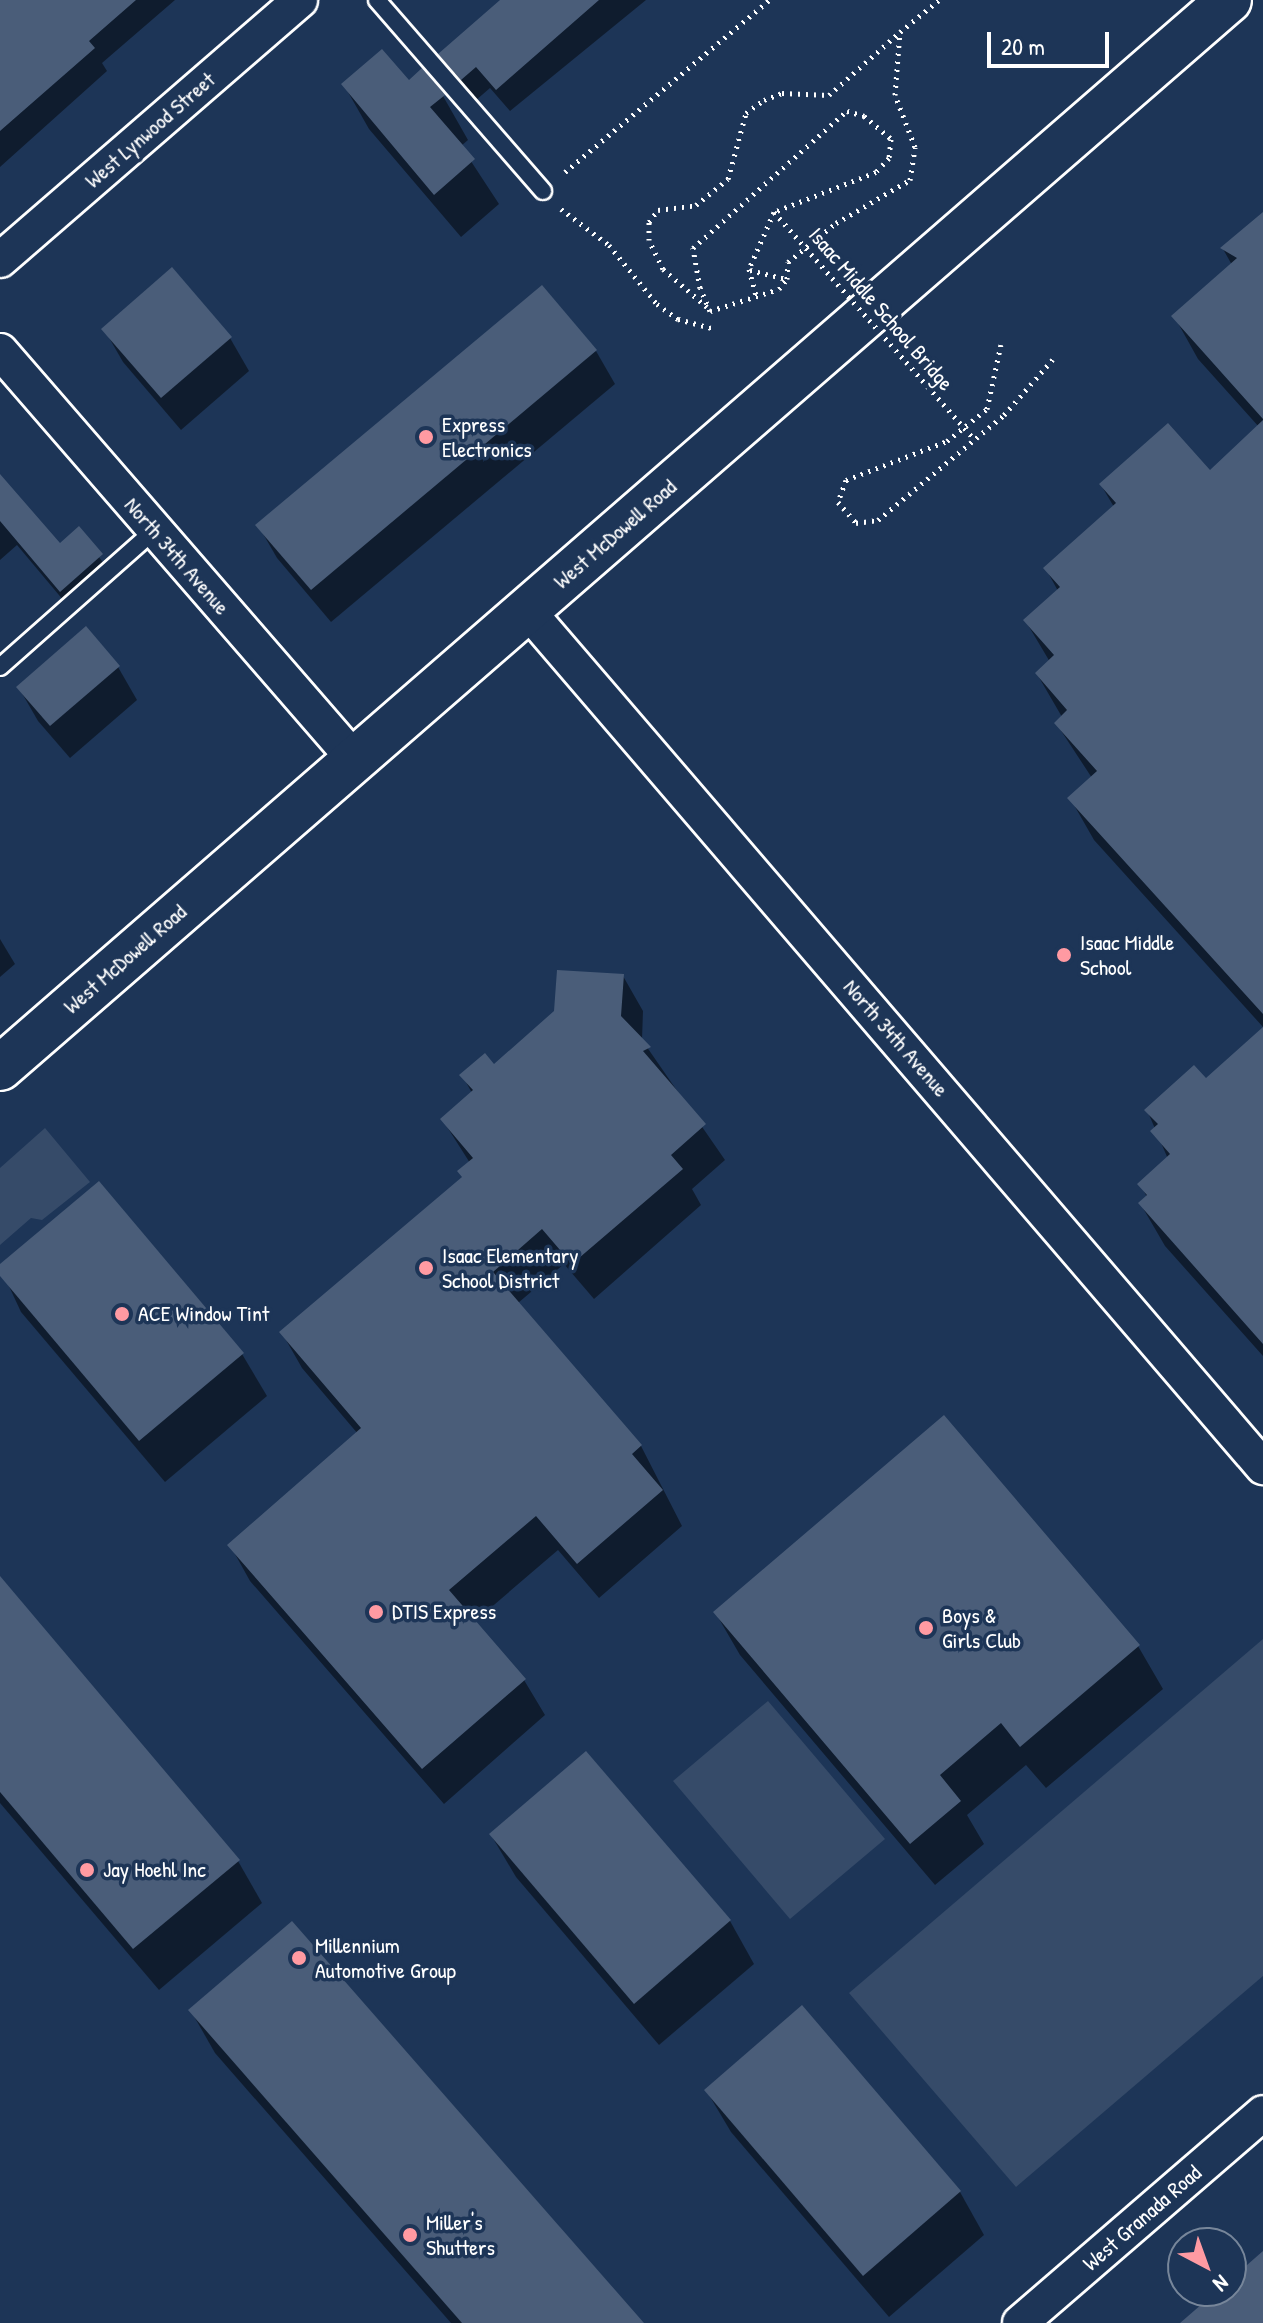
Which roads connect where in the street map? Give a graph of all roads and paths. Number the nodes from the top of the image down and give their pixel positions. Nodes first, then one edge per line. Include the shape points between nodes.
1 (300, 0) edge
2 (377, 0) edge
3 (769, 0) edge
4 (939, 0) edge
5 (1229, 0) edge
6 (900, 32) junction
7 (543, 191) junction
8 (774, 212) junction
9 (0, 260) edge
10 (749, 269) junction
11 (787, 279) junction
12 (756, 296) junction
13 (710, 311) junction
14 (715, 329) dead end
15 (1001, 344) dead end
16 (0, 351) edge
17 (1053, 359) dead end
18 (974, 439) junction
19 (155, 530) junction
20 (527, 610) junction
21 (0, 667) edge
22 (355, 760) junction
23 (0, 1068) edge
24 (1263, 1467) edge
25 (1263, 2113) edge
26 (1020, 2323) edge

1 - 9 street, West Lynwood Street
2 - 7 lane
3 - 7 path
4 - 6 path
5 - 20 main road, West McDowell Road
6 - 11 path via 895,95 915,147 910,180 836,223 788,262
6 - 13 path via 829,95 782,93 746,113 728,179 696,205 658,210 649,222 649,240 663,269
7 - 14 path via 575,223 609,245 630,278 657,304 678,319
8 - 10 path
8 - 13 path, Isaac Middle School Bridge via 876,172 889,158 891,139 864,116 847,111 693,248
8 - 18 path, Isaac Middle School Bridge, bridge
10 - 11 path
10 - 12 path
11 - 12 path via 779,289
12 - 13 path
15 - 18 path, bridge via 987,409 947,441 846,480 838,502 856,523 878,520
16 - 19 street, North 34th Avenue
17 - 18 path via 1004,415
19 - 21 lane
19 - 22 street, North 34th Avenue
20 - 22 main road, West McDowell Road
20 - 24 street, North 34th Avenue
22 - 23 main road, West McDowell Road
25 - 26 street, West Granada Road

